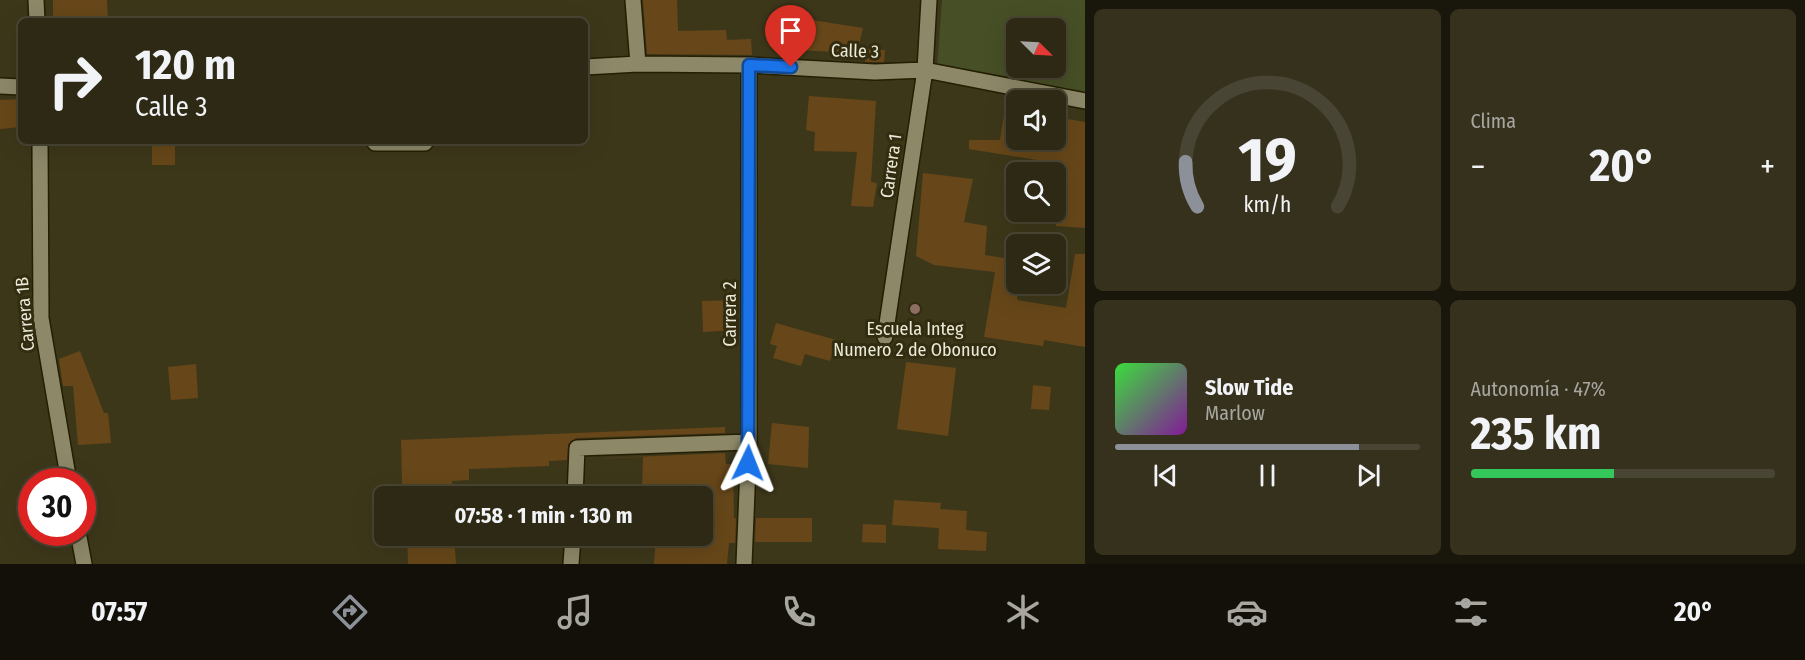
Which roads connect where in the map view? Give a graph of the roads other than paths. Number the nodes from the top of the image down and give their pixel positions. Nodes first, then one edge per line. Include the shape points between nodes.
1 (36, 0) edge
2 (633, 0) edge
3 (929, 0) edge
4 (37, 18) edge
5 (639, 64) junction
6 (749, 65) junction
7 (588, 68) edge
8 (925, 70) junction
9 (0, 86) edge
10 (18, 87) edge
11 (1085, 101) edge
12 (40, 144) edge
13 (885, 337) dead end
14 (749, 442) junction
15 (67, 468) edge
16 (575, 486) edge
17 (81, 546) edge
18 (572, 546) edge
19 (84, 564) edge
20 (571, 564) edge
21 (744, 564) edge

1 - 4 street
2 - 5 street
3 - 8 street, Carrera 1
5 - 6 street, Calle 3
5 - 7 street, Calle 3
6 - 8 street, Calle 3 via 875,72
6 - 14 street, Carrera 2
8 - 11 street, Calle 3
8 - 13 street, Carrera 1
9 - 10 street
12 - 15 street, Carrera 1B via 40,318
14 - 16 street via 577,448
14 - 21 street, Carrera 2
17 - 19 street
18 - 20 street

